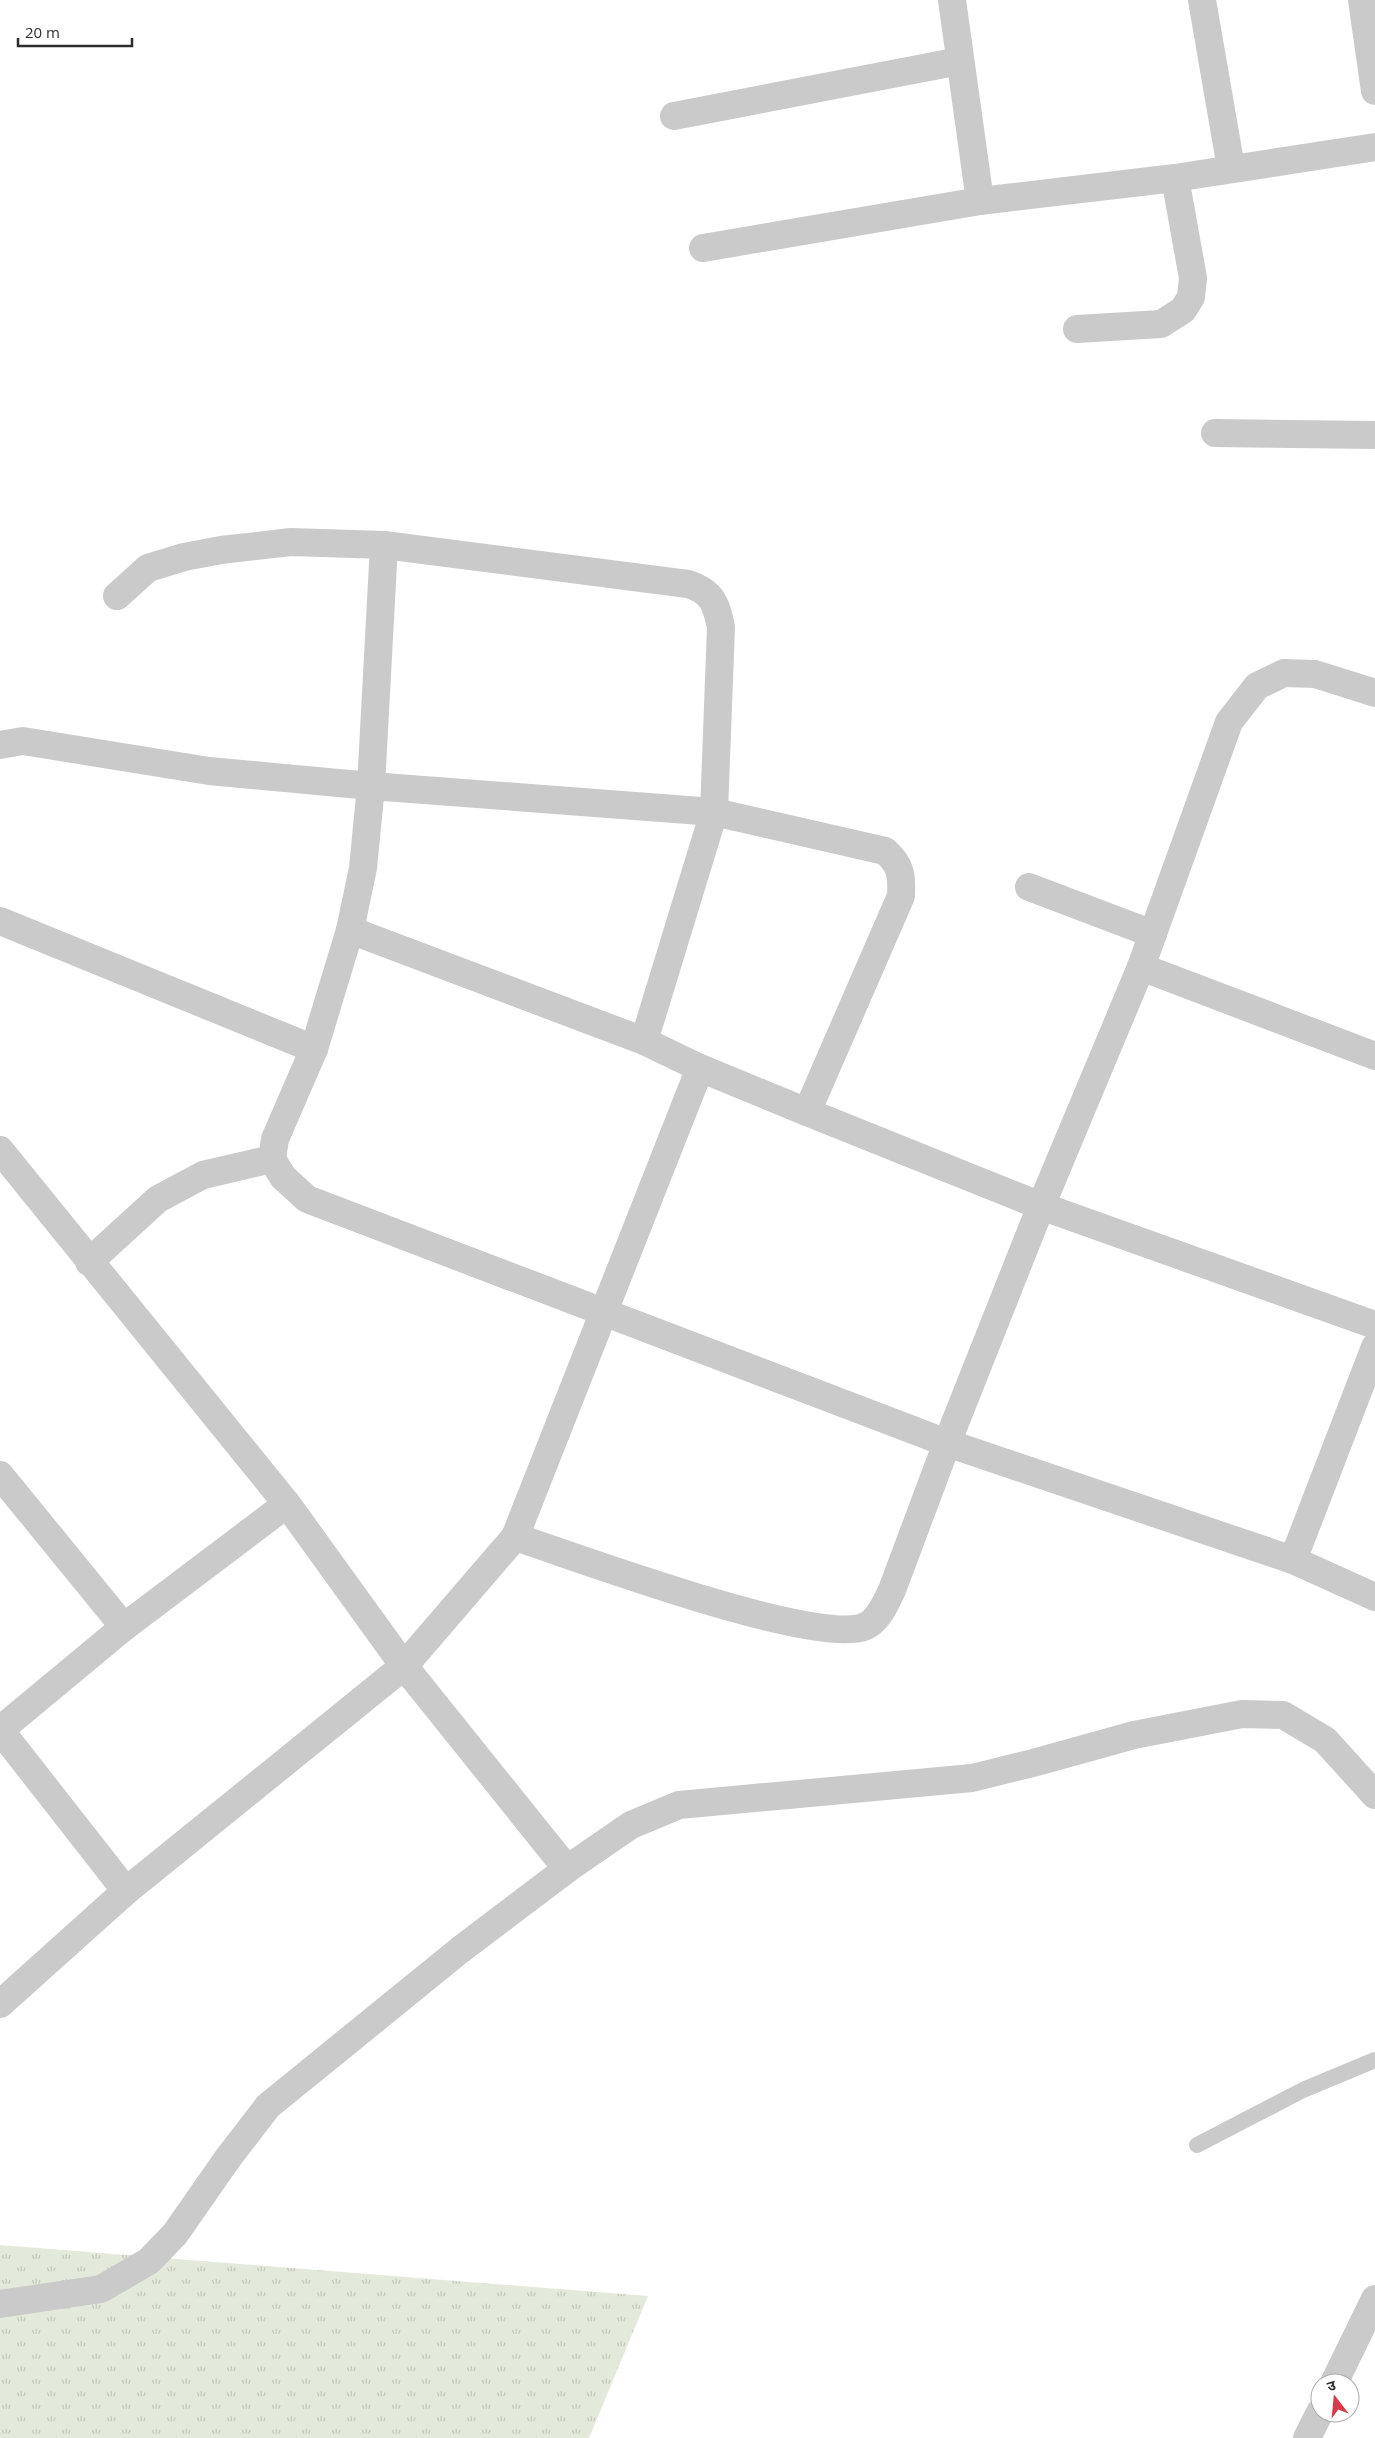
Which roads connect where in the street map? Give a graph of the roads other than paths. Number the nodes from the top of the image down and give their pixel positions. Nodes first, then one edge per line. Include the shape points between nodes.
1 (952, 0) edge
2 (1202, 0) edge
3 (1362, 0) edge
4 (960, 61) junction
5 (1375, 91) edge
6 (674, 116) dead end
7 (1375, 147) edge
8 (1231, 168) junction
9 (1175, 178) junction
10 (980, 201) junction
11 (703, 248) dead end
12 (1077, 329) dead end
13 (1215, 433) dead end
14 (1375, 435) edge
15 (384, 545) junction
16 (117, 596) dead end
17 (1375, 693) edge
18 (0, 745) edge
19 (371, 786) junction
20 (714, 812) junction
21 (1029, 887) dead end
22 (0, 921) edge
23 (350, 930) junction
24 (1153, 934) junction
25 (1141, 967) junction
26 (644, 1041) junction
27 (314, 1049) junction
28 (1375, 1056) edge
29 (700, 1068) junction
30 (807, 1112) junction
31 (0, 1150) edge
32 (272, 1159) junction
33 (1041, 1206) junction
34 (89, 1262) junction
35 (604, 1312) junction
36 (1375, 1325) edge
37 (1375, 1347) edge
38 (947, 1443) junction
39 (0, 1475) edge
40 (287, 1504) junction
41 (515, 1537) junction
42 (1293, 1560) junction
43 (1375, 1596) edge
44 (124, 1627) junction
45 (404, 1666) junction
46 (1375, 1796) edge
47 (567, 1869) junction
48 (126, 1891) junction
49 (0, 2004) edge
50 (1375, 2060) edge
51 (1197, 2145) dead end
52 (1375, 2299) edge
53 (0, 2304) edge
54 (1339, 2373) edge
55 (1314, 2423) edge
56 (1307, 2438) edge

1 - 4 street
2 - 8 street
3 - 5 street
4 - 6 street
4 - 10 street
7 - 8 street
8 - 9 street
9 - 10 street
9 - 12 street via 1194,278 1191,297 1183,310 1161,324
10 - 11 street
13 - 14 street
15 - 16 street via 291,542 184,557 148,568
15 - 19 street
15 - 20 street via 688,584 701,589 716,604 721,627
17 - 24 street via 1315,674 1284,673 1257,686 1229,722
18 - 19 street via 23,741 209,771
19 - 20 street
19 - 23 street via 363,868
20 - 26 street
20 - 30 street via 885,851 902,872 901,896
21 - 24 street
22 - 27 street
23 - 26 street
23 - 27 street
24 - 25 street
25 - 28 street
25 - 33 street
26 - 29 street
27 - 32 street via 274,1139
29 - 30 street
29 - 35 street
30 - 33 street
31 - 34 street
32 - 34 street via 203,1175 158,1199
32 - 35 street via 283,1177 307,1199
33 - 36 street
33 - 38 street
34 - 40 street
35 - 38 street
35 - 41 street
37 - 42 street
38 - 41 street via 882,1611 866,1626 846,1631 797,1624 713,1602
38 - 42 street
39 - 44 street
40 - 44 street
40 - 45 street
41 - 45 street
42 - 43 street
44 - 48 street via 0,1730
45 - 47 street
45 - 48 street
46 - 47 street via 1325,1740 1283,1716 1242,1714 1134,1735 972,1778 680,1805 631,1825
47 - 53 street via 460,1950 268,2106 175,2234 149,2261 101,2289
48 - 49 street
50 - 51 lane via 1303,2090
52 - 54 street
55 - 56 street

